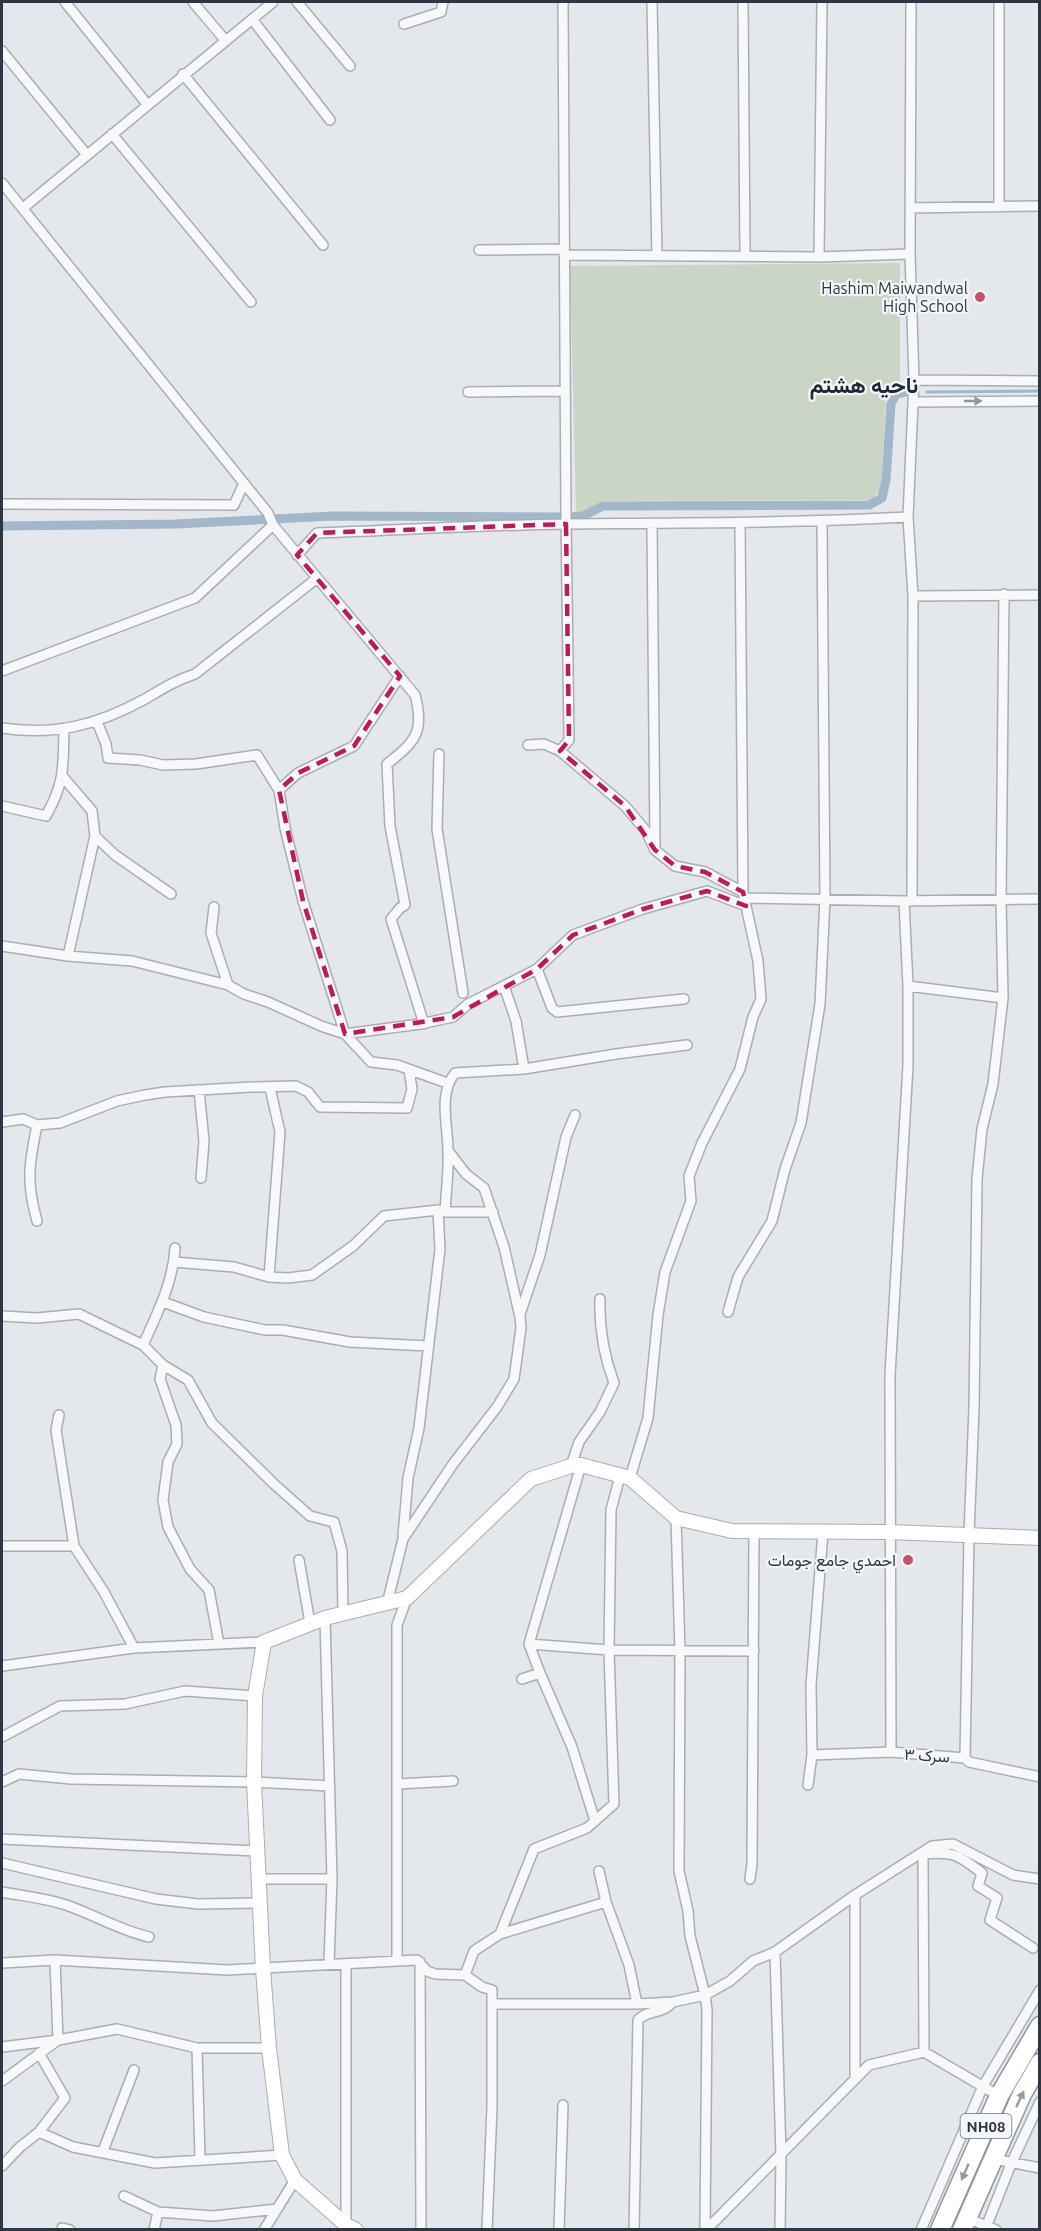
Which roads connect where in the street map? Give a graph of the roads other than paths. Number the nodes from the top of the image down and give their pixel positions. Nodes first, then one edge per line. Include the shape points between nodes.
1 (65, 2) edge
2 (193, 2) edge
3 (273, 2) edge
4 (297, 2) edge
5 (443, 2) edge
6 (563, 2) edge
7 (652, 2) edge
8 (743, 2) edge
9 (822, 2) edge
10 (911, 2) edge
11 (999, 2) edge
12 (252, 19) junction
13 (404, 24) dead end
14 (225, 40) junction
15 (2, 51) edge
16 (350, 66) dead end
17 (183, 74) junction
18 (147, 104) junction
19 (330, 120) dead end
20 (112, 134) junction
21 (87, 155) junction
22 (2, 183) edge
23 (1040, 206) edge
24 (910, 207) junction
25 (999, 207) junction
26 (23, 208) junction
27 (323, 245) dead end
28 (479, 250) dead end
29 (564, 252) junction
30 (910, 254) junction
31 (745, 255) junction
32 (657, 256) junction
33 (819, 257) junction
34 (251, 302) dead end
35 (914, 380) junction
36 (1040, 381) edge
37 (565, 391) junction
38 (468, 392) dead end
39 (1040, 401) edge
40 (914, 402) junction
41 (244, 483) junction
42 (2, 504) edge
43 (908, 517) junction
44 (566, 518) junction
45 (822, 521) junction
46 (740, 523) junction
47 (273, 525) junction
48 (652, 525) junction
49 (297, 555) junction
50 (316, 579) junction
51 (1004, 594) junction
52 (1040, 595) edge
53 (913, 596) junction
54 (2, 670) edge
55 (400, 676) junction
56 (97, 722) junction
57 (2, 728) edge
58 (64, 729) junction
59 (528, 744) dead end
60 (560, 751) junction
61 (439, 754) dead end
62 (63, 777) junction
63 (279, 790) junction
64 (2, 806) edge
65 (95, 836) junction
66 (655, 850) junction
67 (171, 894) dead end
68 (745, 898) junction
69 (825, 899) junction
70 (1040, 899) edge
71 (1001, 900) junction
72 (908, 901) junction
73 (214, 907) dead end
74 (2, 946) edge
75 (68, 956) junction
76 (537, 969) junction
77 (228, 986) junction
78 (504, 986) junction
79 (908, 986) junction
80 (463, 993) dead end
81 (1003, 998) junction
82 (684, 999) dead end
83 (424, 1024) junction
84 (345, 1034) junction
85 (687, 1045) dead end
86 (524, 1069) junction
87 (409, 1070) junction
88 (447, 1083) junction
89 (270, 1088) junction
90 (199, 1090) junction
91 (575, 1115) dead end
92 (2, 1122) edge
93 (37, 1125) junction
94 (449, 1152) junction
95 (201, 1178) dead end
96 (441, 1211) junction
97 (493, 1212) junction
98 (37, 1221) dead end
99 (175, 1248) dead end
100 (174, 1262) junction
101 (269, 1277) junction
102 (600, 1299) dead end
103 (163, 1302) junction
104 (728, 1312) dead end
105 (2, 1316) edge
106 (520, 1317) junction
107 (143, 1345) junction
108 (428, 1346) junction
109 (163, 1365) junction
110 (59, 1415) dead end
111 (576, 1465) junction
112 (625, 1477) junction
113 (676, 1518) junction
114 (754, 1532) junction
115 (823, 1532) junction
116 (889, 1532) junction
117 (969, 1535) junction
118 (1040, 1538) edge
119 (403, 1539) junction
120 (2, 1546) edge
121 (74, 1546) junction
122 (299, 1560) dead end
123 (407, 1598) junction
124 (387, 1604) junction
125 (343, 1613) junction
126 (325, 1618) junction
127 (310, 1623) junction
128 (264, 1642) junction
129 (219, 1644) junction
130 (529, 1644) junction
131 (134, 1648) junction
132 (609, 1650) junction
133 (681, 1651) junction
134 (754, 1651) junction
135 (2, 1666) edge
136 (540, 1673) junction
137 (522, 1679) dead end
138 (255, 1696) junction
139 (2, 1737) edge
140 (891, 1752) junction
141 (812, 1755) junction
142 (965, 1758) junction
143 (1040, 1777) edge
144 (453, 1781) dead end
145 (2, 1782) edge
146 (254, 1782) junction
147 (398, 1784) junction
148 (807, 1785) dead end
149 (330, 1786) junction
150 (595, 1821) junction
151 (2, 1839) edge
152 (258, 1851) junction
153 (923, 1854) junction
154 (2, 1863) edge
155 (599, 1870) dead end
156 (260, 1879) junction
157 (332, 1879) junction
158 (750, 1879) dead end
159 (1040, 1879) edge
160 (2, 1892) edge
161 (855, 1895) junction
162 (606, 1902) junction
163 (260, 1904) junction
164 (500, 1934) junction
165 (150, 1937) dead end
166 (1033, 1948) dead end
167 (775, 1952) junction
168 (55, 1960) junction
169 (397, 1961) junction
170 (420, 1962) junction
171 (2, 1963) edge
172 (329, 1963) junction
173 (346, 1964) junction
174 (263, 1969) junction
175 (465, 1975) junction
176 (1040, 1990) edge
177 (705, 1995) junction
178 (673, 2002) junction
179 (493, 2004) junction
180 (637, 2004) junction
181 (1040, 2026) edge
182 (58, 2040) junction
183 (2, 2047) edge
184 (197, 2048) junction
185 (269, 2048) junction
186 (924, 2052) junction
187 (39, 2053) junction
188 (1040, 2063) edge
189 (134, 2070) dead end
190 (855, 2078) junction
191 (2, 2081) edge
192 (991, 2091) junction
193 (1040, 2102) edge
194 (563, 2105) dead end
195 (39, 2132) junction
196 (103, 2151) junction
197 (282, 2155) junction
198 (781, 2155) junction
199 (200, 2160) junction
200 (1003, 2162) junction
201 (2, 2166) edge
202 (1040, 2168) edge
203 (295, 2180) junction
204 (124, 2196) dead end
205 (277, 2210) junction
206 (158, 2212) junction
207 (965, 2224) edge
208 (351, 2227) edge
209 (989, 2228) edge
210 (61, 2229) edge
211 (70, 2229) edge
212 (154, 2229) edge
213 (264, 2229) edge
214 (420, 2229) edge
215 (487, 2229) edge
216 (559, 2229) edge
217 (634, 2229) edge
218 (705, 2229) edge
219 (780, 2229) edge
220 (921, 2229) edge
221 (940, 2229) edge

1 - 18 street
2 - 14 street
3 - 12 street
4 - 16 street
5 - 13 street via 441,12
6 - 29 street
7 - 32 street
8 - 31 street
9 - 33 street
10 - 24 street
11 - 25 street
12 - 14 street
12 - 19 street
14 - 17 street
15 - 21 street
17 - 18 street
17 - 27 street
18 - 20 street
20 - 21 street
20 - 34 street
21 - 26 street
22 - 26 street
23 - 25 street
24 - 25 street
24 - 30 street
26 - 41 street
28 - 29 street
29 - 32 street
29 - 37 street
30 - 33 street
30 - 35 street
31 - 32 street
31 - 33 street
35 - 36 street
35 - 40 street
37 - 38 street
37 - 44 street
40 -> 39 street
40 - 43 street
41 - 42 street via 234,505
41 - 47 street
43 - 45 street
43 - 53 street
44 - 48 street
44 - 49 street via 317,533
44 - 60 street via 569,740
45 - 46 street
45 - 69 street
46 - 48 street
46 - 68 street
47 - 49 street
47 - 54 street via 195,598
48 - 66 street
49 - 50 street
50 - 55 street
50 - 56 street via 195,674 175,680
51 - 52 street
51 - 53 street
51 - 71 street
53 - 72 street
55 - 63 street via 354,746 298,773
55 - 83 street via 416,695 420,725 415,740 387,764 390,826 405,905 391,919
56 - 58 street
56 - 63 street via 108,758 163,765 257,755
57 - 58 street via 28,732
58 - 62 street
59 - 60 street via 544,744
60 - 66 street via 625,806 646,831
61 - 80 street via 437,829
62 - 64 street via 46,816
62 - 65 street via 92,811
63 - 84 street via 303,901
65 - 67 street
65 - 75 street
66 - 68 street via 675,866 705,872
68 - 69 street
68 - 76 street via 707,891 643,909 573,935
68 - 112 street via 758,961 760,999 740,1069 689,1176 691,1201 665,1272 648,1418
69 - 72 street
69 - 104 street via 820,1004 801,1123 772,1221 738,1277
70 - 71 street
71 - 72 street
71 - 81 street
72 - 79 street
73 - 77 street via 211,933
74 - 75 street
75 - 77 street via 132,961
76 - 78 street
76 - 82 street via 557,1012
77 - 84 street
78 - 83 street via 468,1004 453,1017
78 - 86 street via 516,1021
79 - 81 street
79 - 116 street via 908,1065 890,1375
81 - 117 street via 977,1179
83 - 84 street
84 - 87 street via 371,1062
85 - 86 street
86 - 88 street via 462,1071
87 - 88 street
87 - 89 street via 412,1089 407,1108 320,1107 308,1092 296,1086
88 - 94 street
89 - 90 street
89 - 101 street via 280,1132
90 - 93 street via 127,1099 60,1123
90 - 95 street via 204,1141
91 - 106 street via 566,1137 540,1255
92 - 93 street via 23,1119
93 - 98 street via 29,1164 30,1196
94 - 96 street
94 - 97 street via 466,1174 484,1188
96 - 97 street
96 - 101 street via 384,1216 312,1275
96 - 108 street
97 - 106 street
99 - 100 street
100 - 101 street via 234,1267
100 - 103 street
102 - 111 street via 599,1324 615,1383 579,1442
103 - 107 street
103 - 108 street via 204,1317 265,1330 350,1342
105 - 107 street via 79,1314
106 - 119 street via 514,1379
107 - 109 street
108 - 119 street
109 - 125 street via 188,1380 212,1423 274,1484 310,1516 334,1522 342,1551
109 - 129 street via 160,1379 176,1425 177,1444 168,1462 163,1500 168,1527 190,1569 209,1590
110 - 121 street via 56,1430
111 - 112 street
111 - 123 street via 531,1479
111 - 130 street
112 - 113 street
112 - 132 street via 611,1510
113 - 114 street
113 - 133 street
114 - 115 street
114 - 134 street
115 - 116 street
115 - 141 street via 811,1685
116 - 117 street
116 - 140 street
117 - 118 street
117 - 142 street
119 - 124 street
120 - 121 street
121 - 131 street
122 - 127 street
123 - 124 street
123 - 147 street via 397,1624
124 - 125 street
125 - 126 street
126 - 127 street
126 - 149 street
127 - 128 street
128 - 129 street
128 - 138 street
129 - 131 street
130 - 132 street
130 - 136 street
131 - 135 street
132 - 133 street
132 - 150 street via 614,1804
133 - 134 street
133 - 177 street via 679,1871
134 - 158 street
136 - 137 street
136 - 150 street via 572,1747
138 - 139 street via 185,1691 125,1704 60,1706
138 - 146 street
140 - 141 street, سرک ۳
140 - 142 street, سرک ۳
141 - 148 street
142 - 143 street, سرک ۳
144 - 147 street
145 - 146 street via 19,1774 71,1779
146 - 149 street
146 - 152 street
147 - 169 street
149 - 157 street
150 - 164 street via 587,1828 534,1849
151 - 152 street
152 - 156 street
153 - 159 street via 932,1846 953,1844 1013,1875
153 - 161 street
153 - 166 street via 949,1853 982,1873 979,1887 997,1898 990,1920
153 - 186 street
154 - 163 street via 156,1899
155 - 162 street
156 - 157 street
156 - 163 street
157 - 172 street
160 - 165 street via 66,1905
161 - 167 street
161 - 190 street
162 - 164 street
162 - 180 street via 629,1965
163 - 174 street
164 - 175 street via 474,1951
167 - 177 street via 753,1961 730,1981
167 - 198 street
168 - 171 street
168 - 174 street
168 - 182 street
169 - 170 street
169 - 173 street
170 - 175 street via 435,1974
170 - 214 street
172 - 173 street
172 - 174 street
173 - 208 street
174 - 185 street
175 - 179 street via 492,1990
176 - 192 street
177 - 178 street
177 - 218 street
178 - 180 street
178 - 217 street via 666,2010 643,2015 638,2020
179 - 180 street
179 - 215 street
181 - 192 highway, NH08
182 - 183 street
182 - 184 street via 117,2029
182 - 187 street
184 - 185 street
184 - 199 street
185 - 197 street
186 - 190 street via 869,2065
186 - 192 street
187 - 191 street
187 - 195 street via 65,2098
200 -> 188 highway, NH08 via 1022,2094
189 - 196 street
190 - 198 street
192 - 220 street
192 -> 221 highway, NH08
193 - 200 street
194 - 216 street
195 - 196 street via 73,2147
195 - 201 street
196 - 199 street via 154,2163
197 - 199 street
197 - 203 street
198 - 218 street
198 - 219 street
200 - 202 street
200 - 207 highway, NH08
200 - 209 street
203 - 205 street
203 - 208 street
204 - 206 street
205 - 206 street via 213,2216
205 - 213 street
206 - 212 street
207 - 209 street
210 - 211 street

